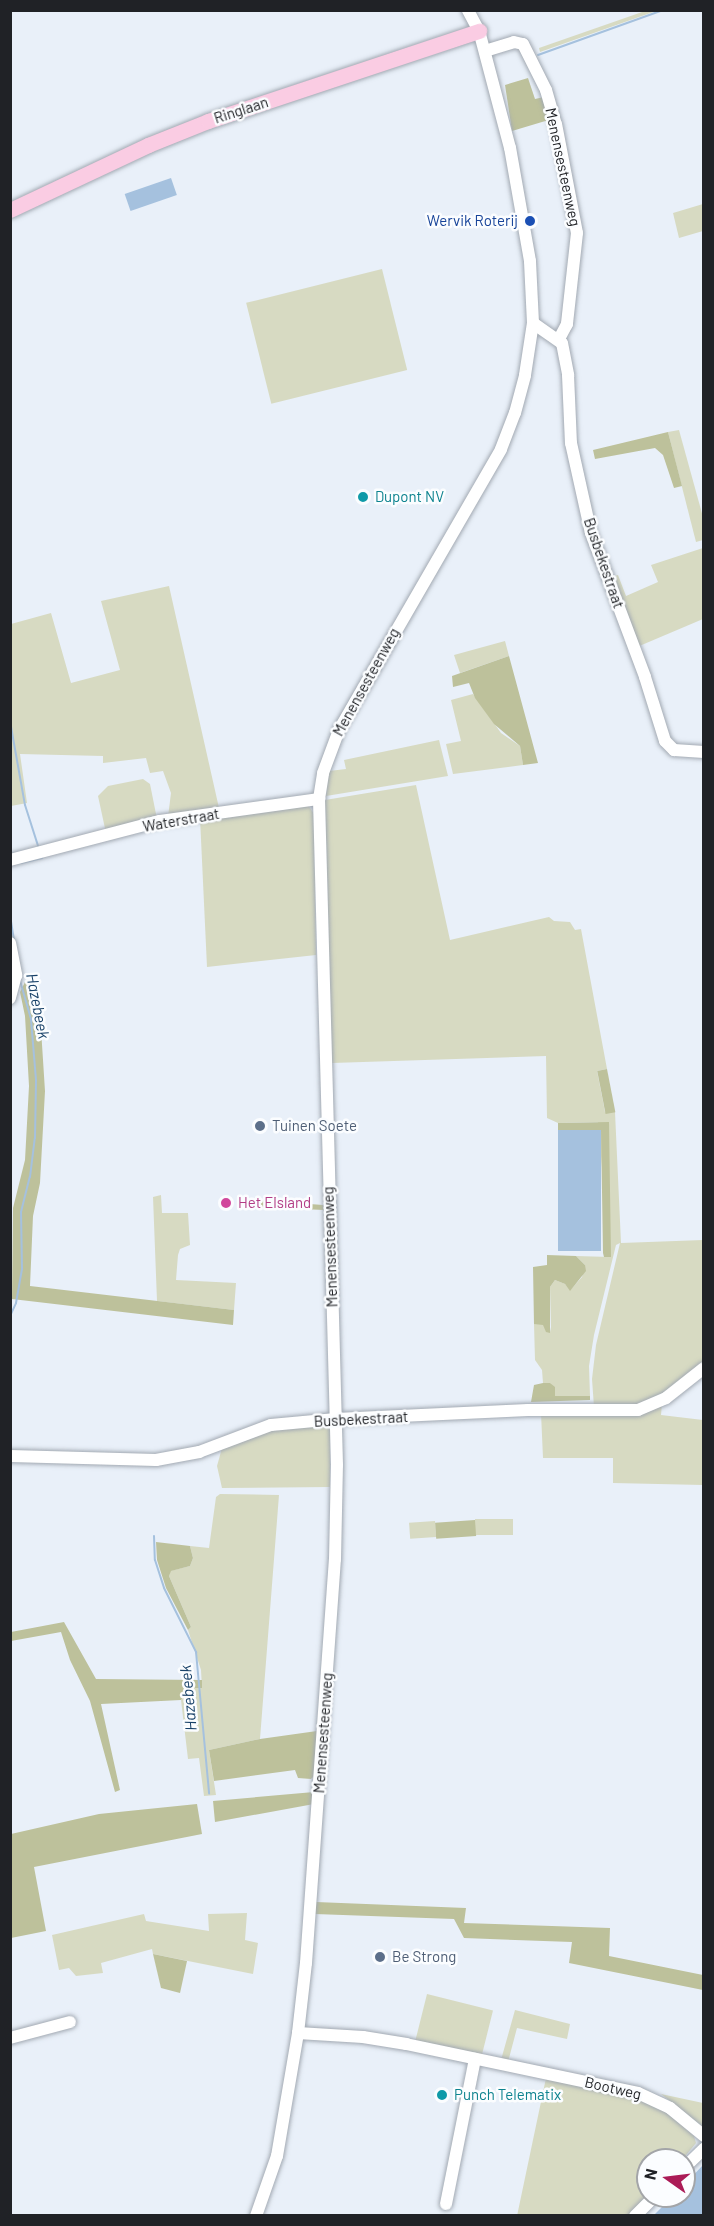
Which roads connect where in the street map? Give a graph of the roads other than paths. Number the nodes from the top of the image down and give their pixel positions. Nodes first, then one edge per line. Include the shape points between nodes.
1 (468, 10) edge
2 (482, 41) junction
3 (10, 210) edge
4 (532, 323) junction
5 (559, 339) junction
6 (704, 752) edge
7 (319, 799) junction
8 (10, 860) edge
9 (10, 943) edge
10 (10, 998) edge
11 (704, 1368) edge
12 (336, 1419) junction
13 (10, 1456) edge
14 (70, 2022) dead end
15 (298, 2033) junction
16 (10, 2038) edge
17 (476, 2060) junction
18 (704, 2136) edge
19 (446, 2205) dead end
20 (256, 2216) edge

1 - 2 street
2 - 3 main road, Ringlaan via 208,121
2 - 4 street, Menensesteenweg via 510,148 528,251
2 - 5 street, Menensesteenweg via 523,44 546,90 556,124 577,233 567,324
4 - 5 street
4 - 7 street, Menensesteenweg via 525,375 501,448 339,730 323,773
5 - 6 street, Busbekestraat via 568,375 572,442 591,533 665,741 674,750
7 - 8 street, Waterstraat via 160,821
7 - 12 street, Menensesteenweg
9 - 10 street via 16,975
11 - 12 street, Busbekestraat via 666,1398 638,1410 528,1410
12 - 13 street, Busbekestraat via 271,1425 199,1452 156,1460
12 - 15 street, Menensesteenweg via 335,1559
14 - 16 street
15 - 17 street, Bootweg via 363,2037
15 - 20 street, Menensesteenweg via 277,2156
17 - 18 street, Bootweg via 638,2093 670,2108
17 - 19 street

